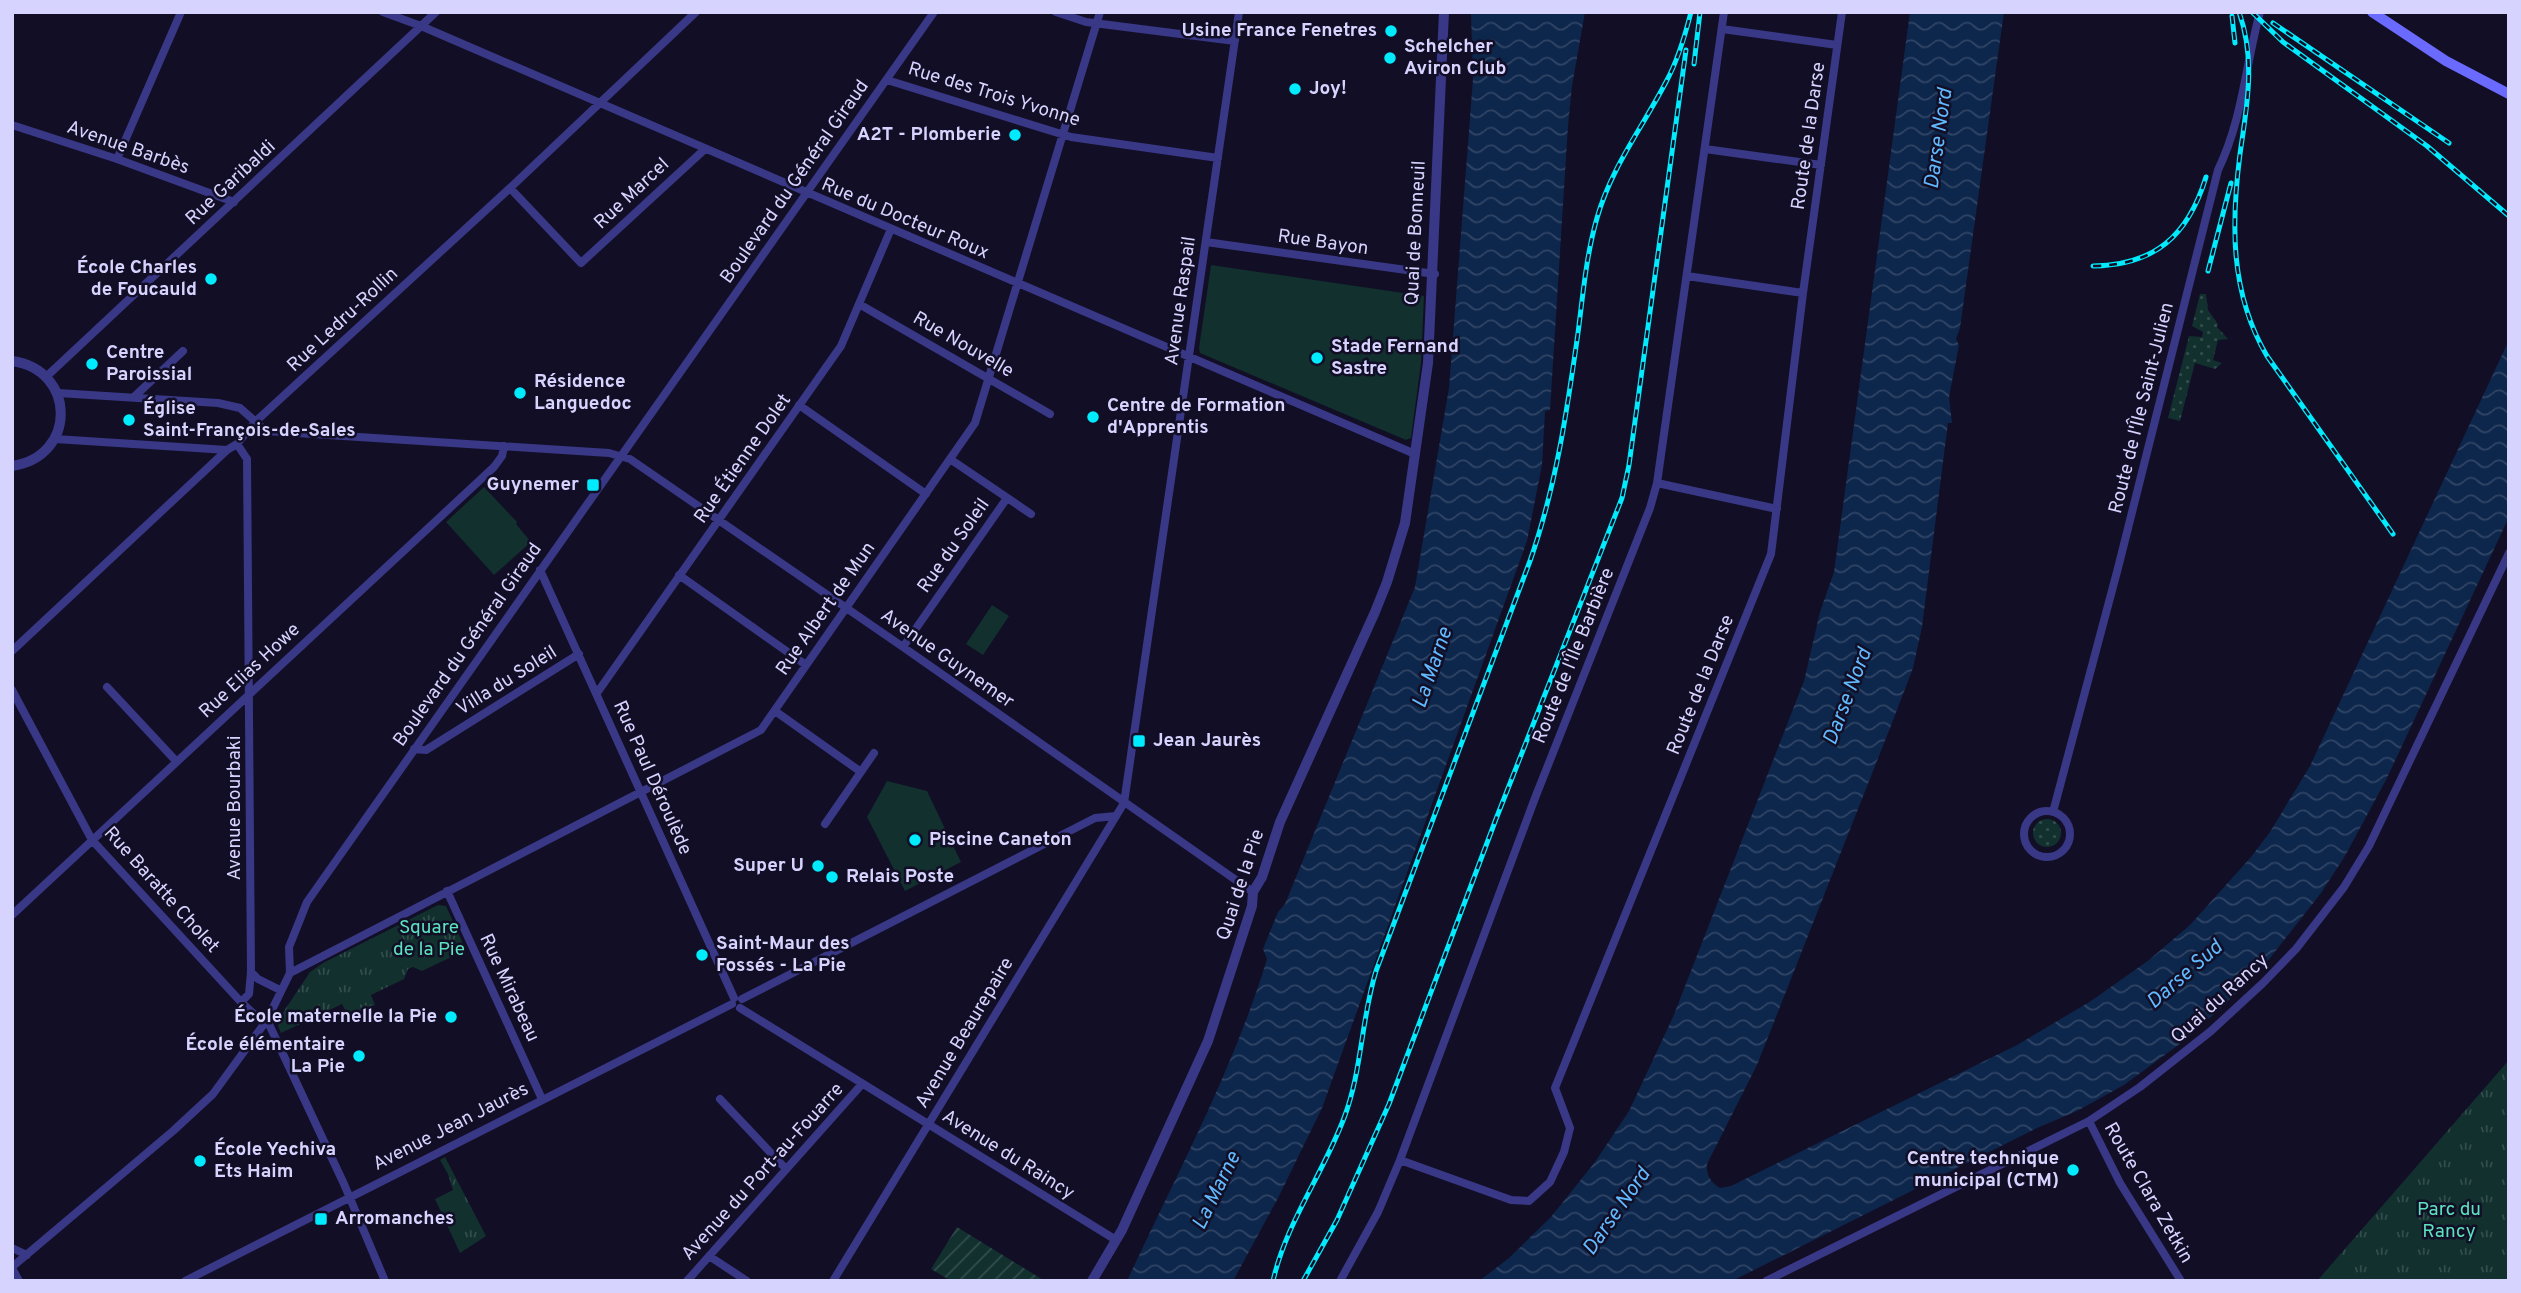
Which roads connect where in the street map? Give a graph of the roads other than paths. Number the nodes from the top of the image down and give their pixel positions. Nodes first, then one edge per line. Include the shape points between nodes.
1 (181, 12) edge
2 (383, 12) edge
3 (436, 12) edge
4 (696, 12) edge
5 (934, 12) edge
6 (1056, 12) edge
7 (1100, 12) edge
8 (1239, 12) edge
9 (1444, 12) edge
10 (1724, 12) edge
11 (1842, 12) edge
12 (2260, 12) edge
13 (2372, 12) edge
14 (1097, 22) junction
15 (421, 26) junction
16 (1722, 29) junction
17 (1235, 41) junction
18 (1837, 45) junction
19 (887, 80) junction
20 (2509, 94) edge
21 (599, 103) junction
22 (12, 125) edge
23 (1063, 134) junction
24 (705, 149) junction
25 (1705, 149) junction
26 (1218, 158) junction
27 (117, 159) junction
28 (1821, 165) junction
29 (510, 188) junction
30 (805, 193) junction
31 (233, 202) junction
32 (891, 229) junction
33 (1206, 242) junction
34 (1433, 274) junction
35 (1687, 275) junction
36 (1017, 283) junction
37 (1803, 293) junction
38 (859, 304) junction
39 (183, 351) dead end
40 (1189, 357) junction
41 (12, 361) edge
42 (47, 376) junction
43 (988, 378) junction
44 (58, 393) junction
45 (135, 396) junction
46 (799, 405) junction
47 (1050, 414) dead end
48 (255, 422) junction
49 (55, 439) junction
50 (237, 444) junction
51 (504, 446) junction
52 (227, 450) junction
53 (1415, 454) junction
54 (621, 456) junction
55 (950, 459) junction
56 (12, 466) edge
57 (1657, 483) junction
58 (926, 494) junction
59 (1007, 498) junction
60 (1777, 509) junction
61 (1031, 514) dead end
62 (719, 520) junction
63 (2509, 553) edge
64 (540, 570) junction
65 (680, 575) junction
66 (846, 607) junction
67 (903, 647) junction
68 (12, 652) edge
69 (579, 654) junction
70 (806, 666) junction
71 (107, 687) dead end
72 (12, 690) edge
73 (250, 692) junction
74 (597, 693) junction
75 (775, 710) junction
76 (414, 749) junction
77 (874, 753) dead end
78 (176, 761) junction
79 (861, 772) junction
80 (641, 792) junction
81 (1124, 803) junction
82 (2053, 812) junction
83 (1116, 816) junction
84 (825, 824) dead end
85 (92, 840) junction
86 (447, 891) junction
87 (1253, 892) junction
88 (12, 915) edge
89 (251, 972) junction
90 (290, 973) junction
91 (280, 990) junction
92 (241, 1002) junction
93 (737, 1002) junction
94 (267, 1020) junction
95 (862, 1084) junction
96 (542, 1098) junction
97 (719, 1099) dead end
98 (2089, 1121) junction
99 (928, 1124) junction
100 (1399, 1160) junction
101 (786, 1169) junction
102 (348, 1197) junction
103 (1116, 1240) junction
104 (12, 1248) edge
105 (27, 1255) junction
106 (709, 1256) junction
107 (12, 1268) edge
108 (203, 1272) junction
109 (19, 1281) edge
110 (185, 1281) edge
111 (208, 1281) edge
112 (385, 1281) edge
113 (687, 1281) edge
114 (747, 1281) edge
115 (833, 1281) edge
116 (1092, 1281) edge
117 (1340, 1281) edge
118 (1766, 1281) edge
119 (2181, 1281) edge

1 - 27 street
2 - 15 street, Rue du Docteur Roux
3 - 15 street, Rue Garibaldi
4 - 21 street, Rue Ledru-Rollin
5 - 19 street, Boulevard du Général Giraud
6 - 14 street
7 - 14 street, Rue Albert de Mun
8 - 17 street, Avenue Raspail
9 - 34 street, Quai de Bonneuil
10 - 16 street, Route de l'Île Barbière
11 - 18 street, Route de la Darse
12 - 82 street, Route de l'Île Saint-Julien via 2240,112 2218,170
13 - 20 main road via 2446,61
14 - 17 street
14 - 23 street, Rue Albert de Mun
15 - 21 street, Rue du Docteur Roux
15 - 31 street, Rue Garibaldi
16 - 18 street
16 - 25 street, Route de l'Île Barbière
17 - 26 street, Avenue Raspail
18 - 28 street, Route de la Darse
19 - 23 street, Rue des Trois Yvonne
19 - 30 street, Boulevard du Général Giraud
21 - 24 street, Rue du Docteur Roux
21 - 29 street, Rue Ledru-Rollin
22 - 27 street, Avenue Barbès
23 - 26 street, Rue des Trois Yvonne
23 - 36 street, Rue Albert de Mun
24 - 29 street, Rue Marcel via 581,263
24 - 30 street, Rue du Docteur Roux
25 - 28 street
25 - 35 street, Route de l'Île Barbière
26 - 33 street, Avenue Raspail
27 - 31 street, Avenue Barbès
28 - 37 street, Route de la Darse
29 - 48 street, Rue Ledru-Rollin
30 - 32 street, Rue du Docteur Roux
30 - 54 street, Boulevard du Général Giraud
31 - 42 street, Rue Garibaldi
32 - 36 street, Rue du Docteur Roux
32 - 38 street, Rue Étienne Dolet
33 - 34 street, Rue Bayon
33 - 40 street, Avenue Raspail
34 - 53 street, Quai de Bonneuil via 1428,363
35 - 37 street
35 - 57 street, Route de l'Île Barbière
36 - 40 street, Rue du Docteur Roux
36 - 43 street, Rue Albert de Mun
37 - 60 street, Route de la Darse
38 - 43 street, Rue Nouvelle
38 - 46 street, Rue Étienne Dolet via 841,346
39 - 45 street
40 - 53 street, Rue du Docteur Roux
40 - 81 street, Avenue Raspail
41 - 42 street via 24,362
42 - 44 street
43 - 47 street, Rue Nouvelle
43 - 55 street, Rue Albert de Mun via 975,424
44 - 45 street
44 - 49 street via 61,417
45 - 48 street via 218,403 240,408
46 - 58 street
46 - 62 street, Rue Étienne Dolet
48 - 50 street, Rue Ledru-Rollin
48 - 51 street via 266,431
49 - 52 street
49 - 56 street via 35,459
50 - 52 street, Rue Ledru-Rollin
50 - 73 street, Avenue Bourbaki via 247,459
51 - 54 street
51 - 73 street, Rue Elias Howe via 494,467
52 - 68 street, Rue Ledru-Rollin
53 - 87 street, Quai de la Pie via 1405,523 1387,582
54 - 62 street, Avenue Guynemer
54 - 64 street, Boulevard du Général Giraud
55 - 58 street, Rue Albert de Mun
55 - 59 street
57 - 60 street
57 - 100 street, Route de l'Île Barbière
58 - 66 street, Rue Albert de Mun
59 - 61 street
59 - 67 street, Rue du Soleil
60 - 100 street, Route de la Darse via 1771,554 1555,1088 1570,1128 1549,1182 1528,1201 1511,1200
62 - 65 street, Rue Étienne Dolet
62 - 66 street, Avenue Guynemer
63 - 98 street, Quai du Rancy via 2369,846 2344,887 2240,1006 2161,1072
64 - 69 street, Rue Paul Déroulède
64 - 76 street, Boulevard du Général Giraud
65 - 70 street
65 - 74 street, Rue Étienne Dolet
66 - 67 street, Avenue Guynemer
66 - 70 street, Rue Albert de Mun
67 - 81 street, Avenue Guynemer
69 - 74 street, Rue Paul Déroulède
69 - 76 street, Villa du Soleil via 426,750
70 - 75 street, Rue Albert de Mun
71 - 78 street
72 - 85 street, Rue Baratte Cholet
73 - 78 street, Rue Elias Howe
73 - 89 street, Avenue Bourbaki
74 - 80 street, Rue Paul Déroulède
75 - 79 street
75 - 80 street, Rue Albert de Mun via 756,734
76 - 90 street, Boulevard du Général Giraud via 307,902 289,947
77 - 79 street
78 - 85 street, Rue Elias Howe
79 - 84 street
80 - 86 street, Rue Albert de Mun
80 - 93 street, Rue Paul Déroulède
81 - 83 street, Avenue Beaurepaire
81 - 87 street, Avenue Guynemer
82 - 82 street via 2033,816 2025,827 2025,841 2039,856 2058,854 2068,842 2065,820
83 - 93 street, Avenue Jean Jaurès via 1095,818
83 - 99 street, Avenue Beaurepaire
85 - 88 street, Rue Elias Howe
85 - 92 street, Rue Baratte Cholet
86 - 90 street, Rue Albert de Mun
86 - 96 street, Rue Mirabeau
87 - 103 street, Quai de la Pie via 1208,1041
89 - 91 street
89 - 92 street, Avenue Bourbaki via 249,995
90 - 91 street, Boulevard du Général Giraud
91 - 94 street, Boulevard du Général Giraud
92 - 94 street, Rue Baratte Cholet
93 - 95 street, Avenue du Raincy
93 - 96 street, Avenue Jean Jaurès
94 - 102 street
94 - 105 street, Boulevard du Général Giraud via 213,1094
95 - 99 street, Avenue du Raincy
95 - 101 street, Avenue du Port-au-Fouarre
96 - 102 street, Avenue Jean Jaurès
97 - 101 street
98 - 118 street, Quai du Rancy
98 - 119 street, Route Clara Zetkin via 2120,1183
99 - 103 street, Avenue du Raincy
99 - 115 street, Avenue Beaurepaire
100 - 117 street, Route de l'Île Barbière via 1375,1219
101 - 106 street, Avenue du Port-au-Fouarre
102 - 108 street, Avenue Jean Jaurès
102 - 112 street
103 - 116 street, Quai de la Pie
104 - 105 street
105 - 107 street, Boulevard du Général Giraud
106 - 113 street, Avenue du Port-au-Fouarre
106 - 114 street
107 - 109 street
108 - 110 street, Avenue Jean Jaurès
108 - 111 street

